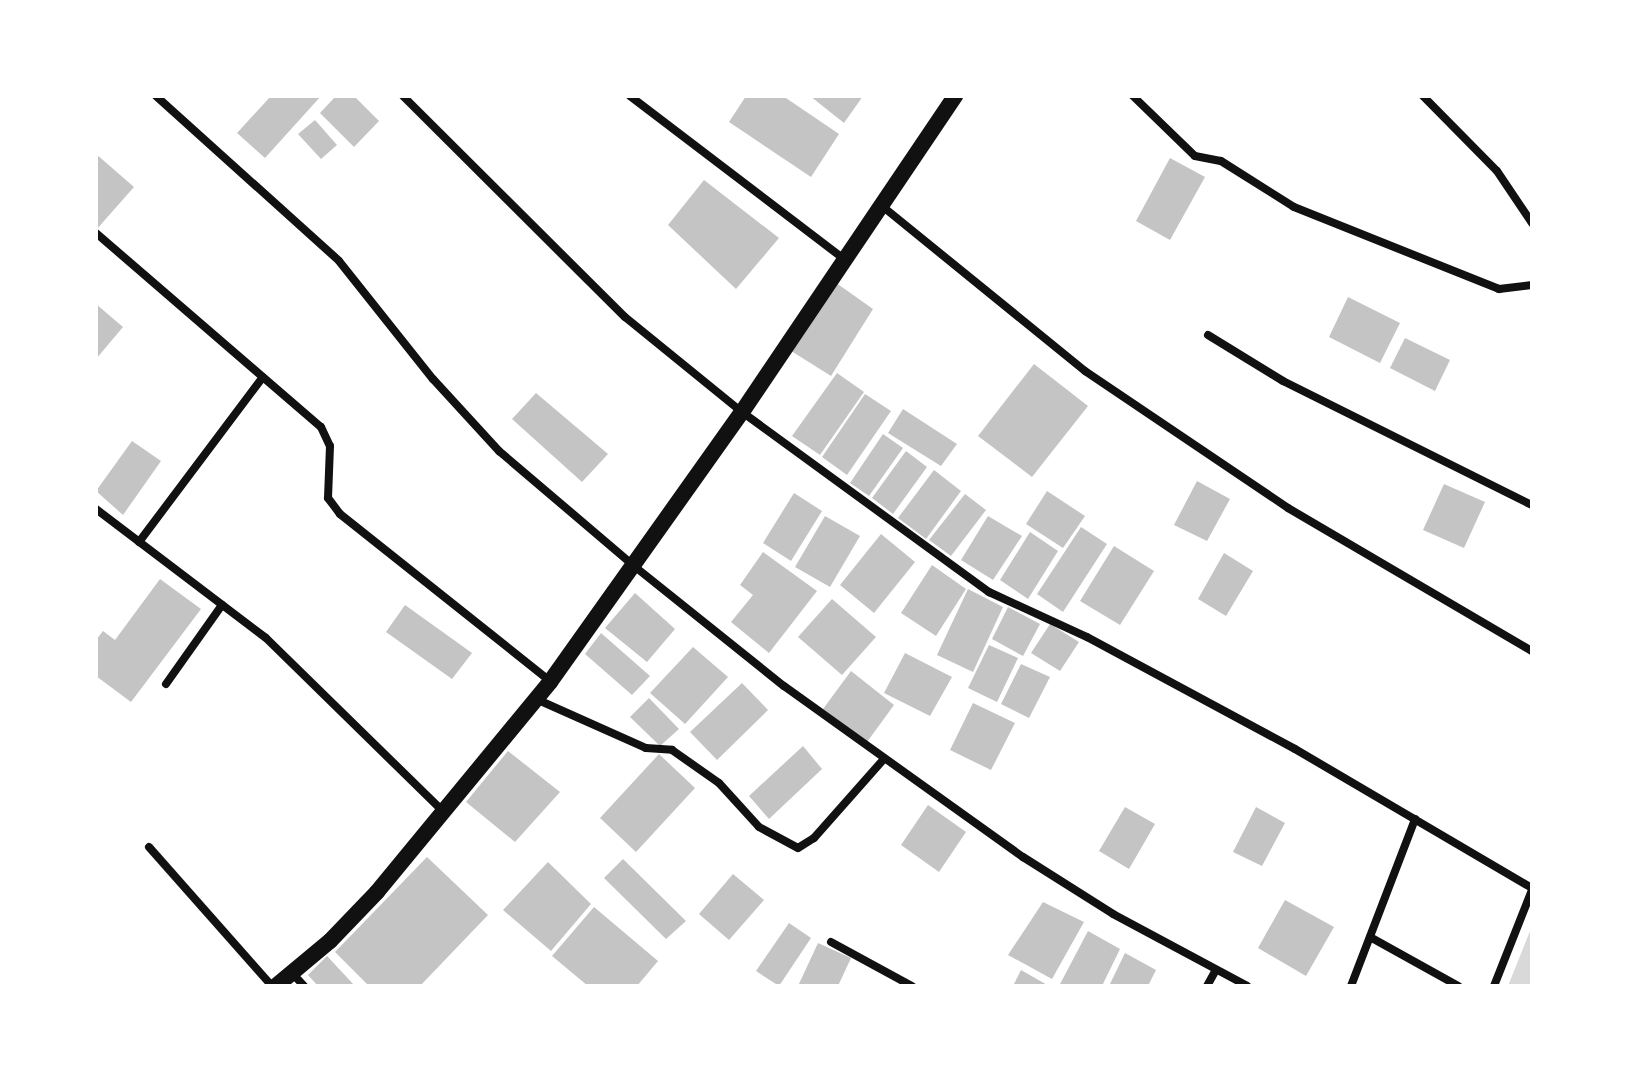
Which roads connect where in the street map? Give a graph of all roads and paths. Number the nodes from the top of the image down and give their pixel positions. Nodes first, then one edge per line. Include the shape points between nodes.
1 (156, 96) edge
2 (403, 96) edge
3 (630, 96) edge
4 (955, 96) edge
5 (1133, 96) edge
6 (1423, 96) edge
7 (882, 206) junction
8 (1532, 223) edge
9 (96, 233) edge
10 (843, 258) junction
11 (1532, 285) edge
12 (1208, 335) dead end
13 (263, 377) junction
14 (742, 412) junction
15 (1532, 505) edge
16 (96, 509) edge
17 (139, 542) junction
18 (634, 566) junction
19 (222, 605) junction
20 (1532, 651) edge
21 (550, 682) junction
22 (166, 684) dead end
23 (536, 699) junction
24 (884, 759) junction
25 (445, 813) junction
26 (1415, 819) junction
27 (149, 847) dead end
28 (1532, 889) edge
29 (1370, 937) junction
30 (831, 942) dead end
31 (1216, 970) junction
32 (292, 973) junction
33 (274, 986) edge
34 (304, 986) edge
35 (912, 986) edge
36 (1207, 986) edge
37 (1247, 986) edge
38 (1351, 986) edge
39 (1458, 986) edge
40 (1494, 986) edge

1 - 18 street via 339,261 433,379 499,451
2 - 14 street via 625,317
3 - 10 street
4 - 7 main road
5 - 11 street via 1195,156 1221,161 1294,207 1499,289
6 - 8 street via 1497,171
7 - 10 main road
7 - 20 street via 1085,371 1288,508
9 - 13 street
10 - 14 main road
12 - 15 street via 1283,381
13 - 17 street
13 - 21 street via 321,427 330,446 332,507
14 - 18 main road
14 - 26 street via 989,592 1101,644
16 - 17 street
17 - 19 street
18 - 21 main road
18 - 24 street
19 - 22 street
19 - 25 street via 266,638
21 - 23 main road
23 - 24 street via 646,748 672,750 719,783 759,827 798,848 814,838
23 - 25 main road
24 - 31 street via 1035,865
25 - 32 main road via 330,941
26 - 28 street
26 - 29 street
27 - 33 street
28 - 40 street
29 - 38 street
29 - 39 street
30 - 35 street
31 - 36 street
31 - 37 street
32 - 33 main road
32 - 34 street

